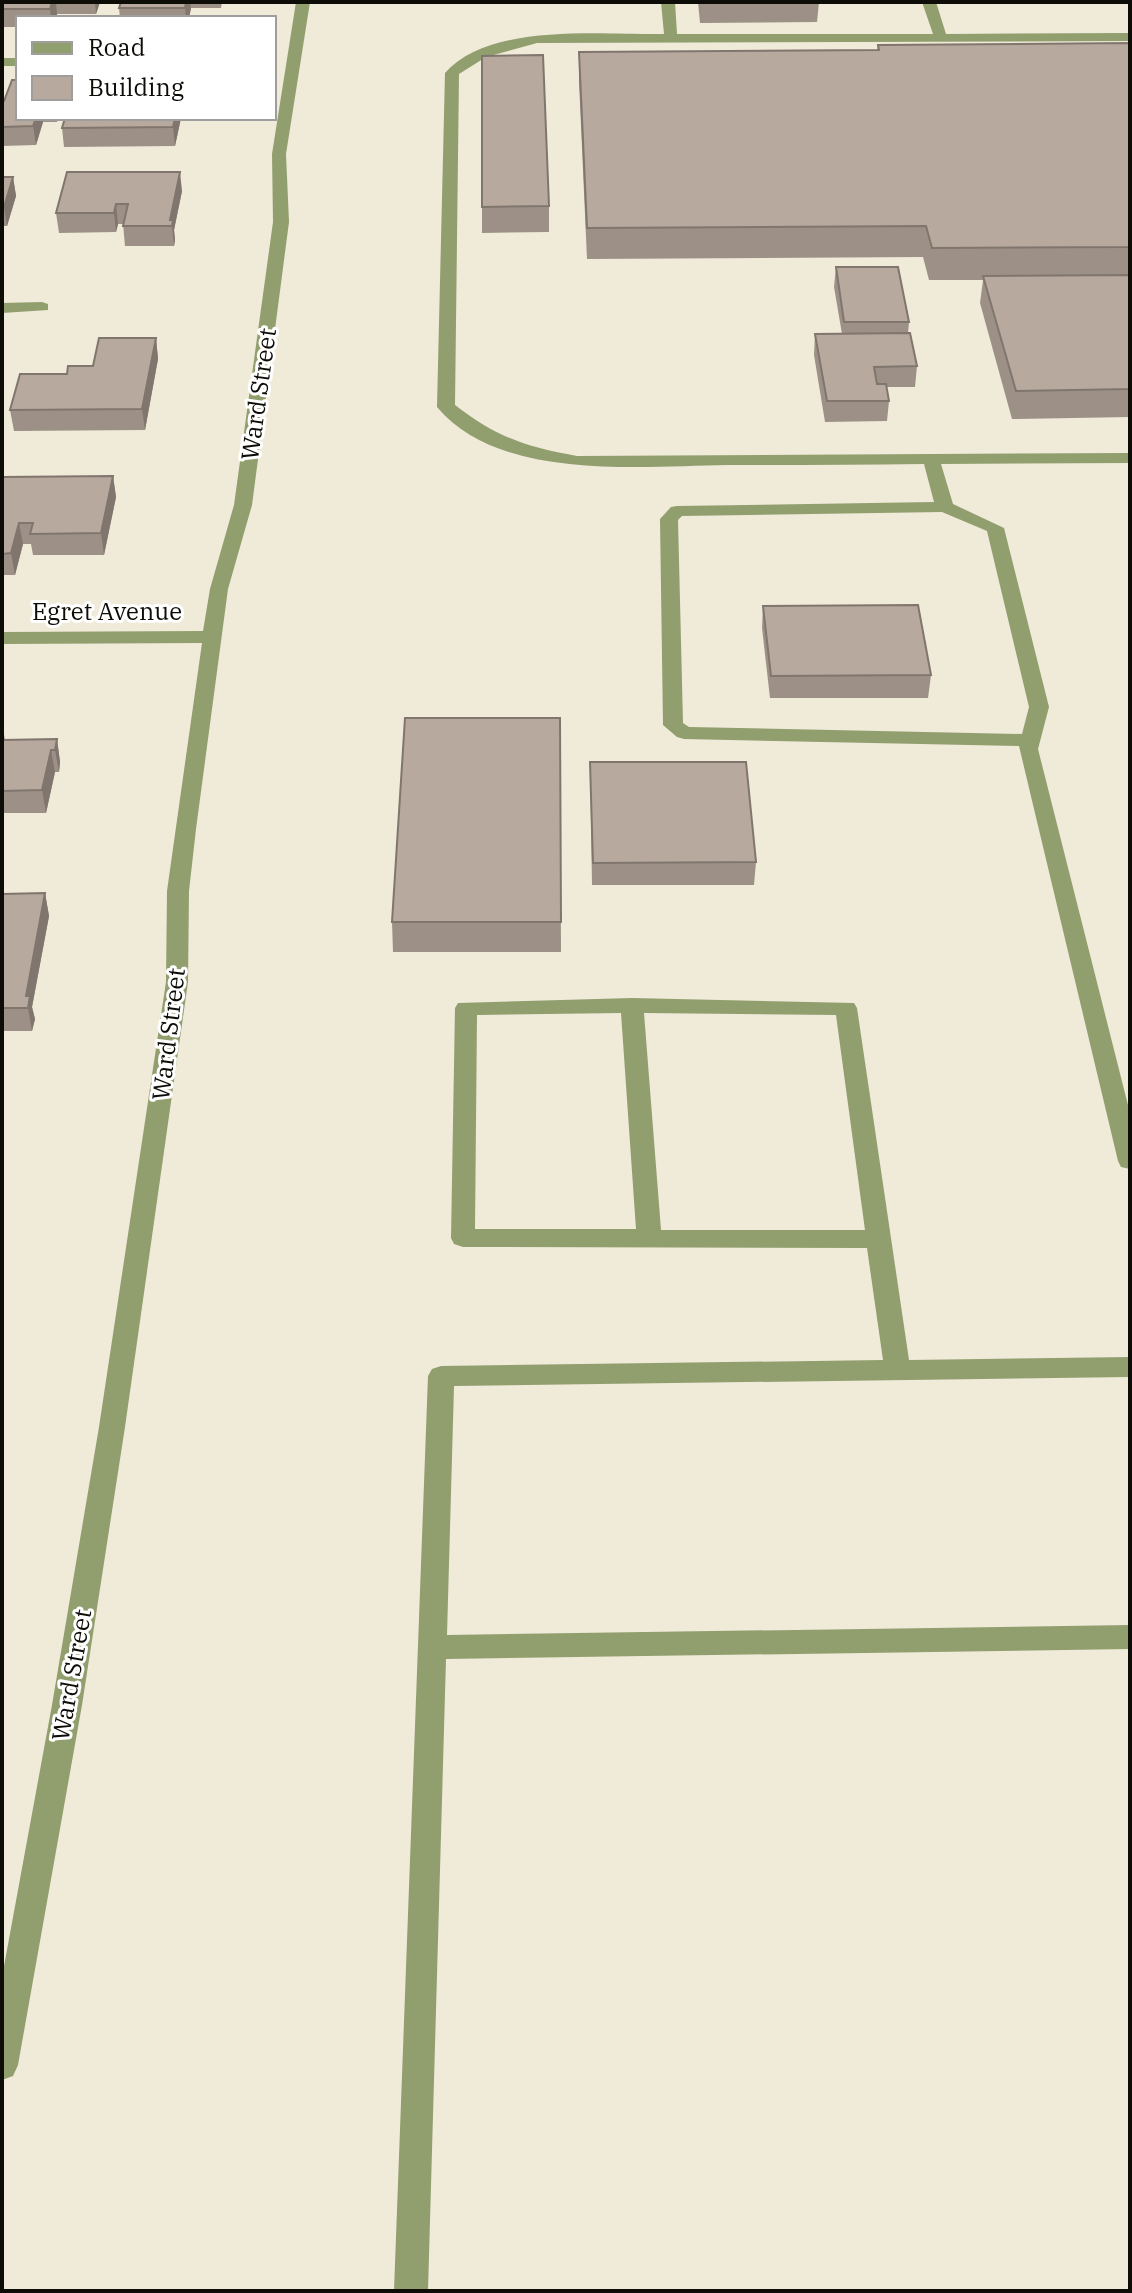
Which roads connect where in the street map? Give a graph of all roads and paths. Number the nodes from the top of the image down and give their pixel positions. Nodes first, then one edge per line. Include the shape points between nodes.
1 (303, 2) edge
2 (668, 2) edge
3 (929, 2) edge
4 (1130, 37) edge
5 (941, 38) junction
6 (671, 39) junction
7 (276, 60) edge
8 (294, 60) junction
9 (42, 307) dead end
10 (2, 308) edge
11 (1130, 458) edge
12 (931, 459) junction
13 (945, 507) junction
14 (211, 637) junction
15 (2, 638) edge
16 (1031, 740) junction
17 (632, 1005) junction
18 (1130, 1161) edge
19 (649, 1238) junction
20 (879, 1239) junction
21 (1130, 1367) edge
22 (897, 1370) junction
23 (1130, 1637) edge
24 (432, 1647) junction
25 (2, 2065) edge
26 (411, 2291) edge

1 - 8 street, Ward Street
2 - 6 street
3 - 5 street
4 - 5 street
5 - 6 street
6 - 12 street via 537,39 490,50 452,73 446,407 482,435 516,451 577,461
7 - 8 street
8 - 14 street, Ward Street via 279,154 281,222 243,505
9 - 10 street
11 - 12 street
12 - 13 street
13 - 16 street via 995,528 1039,707
13 - 16 street via 677,511 669,519 673,725 684,733
14 - 15 street, Egret Avenue
14 - 25 street, Ward Street via 178,891 177,982 112,1427
16 - 18 street via 1028,749
17 - 19 street
17 - 19 street via 466,1008 463,1238
17 - 20 street via 846,1008
19 - 20 street
20 - 22 street
21 - 22 street
22 - 24 street via 441,1376
23 - 24 street
24 - 26 street

